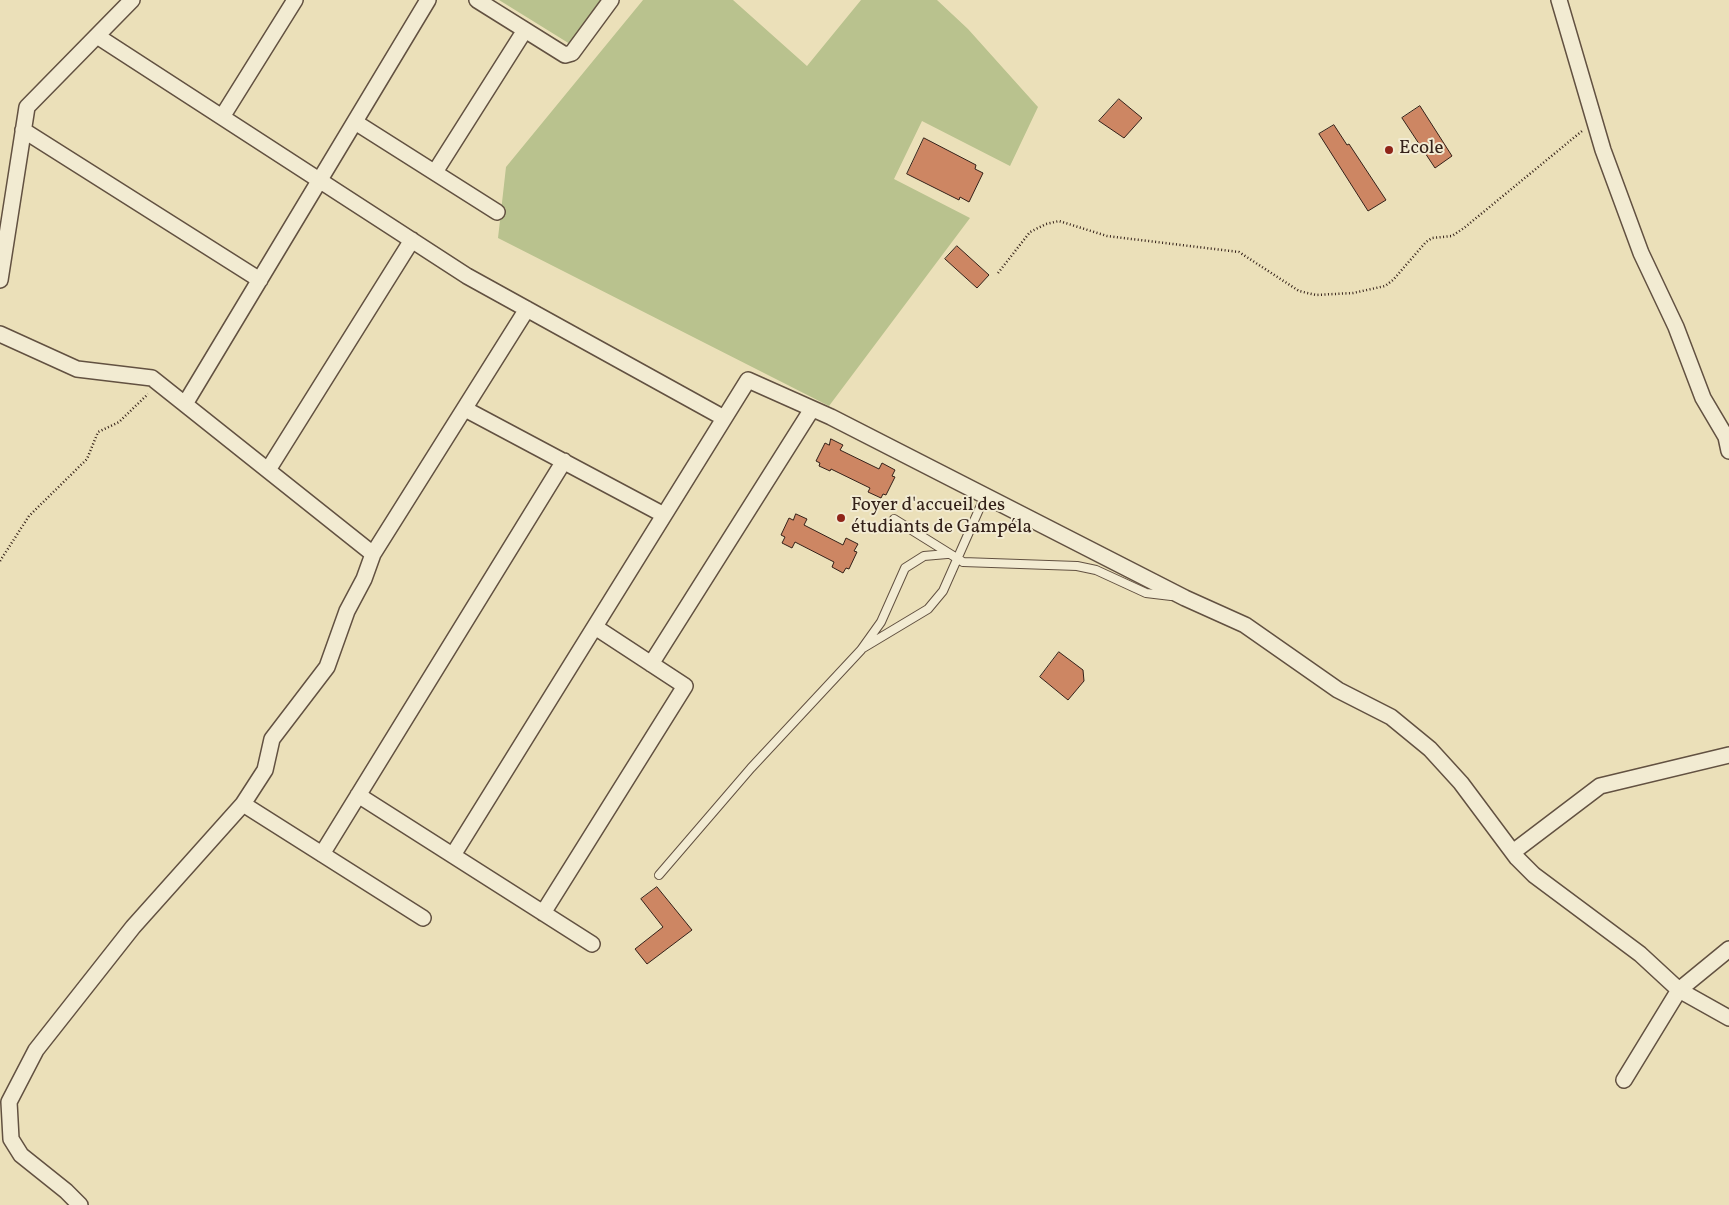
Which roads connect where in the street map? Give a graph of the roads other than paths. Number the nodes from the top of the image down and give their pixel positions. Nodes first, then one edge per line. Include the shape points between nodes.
1 (132, 0) edge
2 (295, 0) edge
3 (428, 0) edge
4 (477, 0) edge
5 (611, 0) edge
6 (1559, 0) edge
7 (525, 30) junction
8 (97, 36) junction
9 (222, 117) junction
10 (355, 122) junction
11 (23, 130) junction
12 (435, 172) junction
13 (320, 181) junction
14 (497, 212) dead end
15 (412, 240) junction
16 (0, 280) edge
17 (260, 280) junction
18 (527, 309) junction
19 (0, 334) edge
20 (185, 404) junction
21 (465, 409) junction
22 (812, 409) junction
23 (724, 418) junction
24 (1729, 451) edge
25 (564, 461) junction
26 (268, 470) junction
27 (985, 496) junction
28 (664, 515) junction
29 (894, 519) dead end
30 (374, 554) junction
31 (947, 554) junction
32 (958, 559) junction
33 (1185, 598) junction
34 (595, 627) junction
35 (861, 650) junction
36 (652, 664) junction
37 (1729, 755) edge
38 (358, 795) junction
39 (243, 804) junction
40 (1513, 852) junction
41 (322, 854) junction
42 (453, 856) junction
43 (659, 875) dead end
44 (543, 912) junction
45 (422, 918) dead end
46 (592, 944) dead end
47 (1729, 949) edge
48 (1679, 990) junction
49 (1729, 1018) edge
50 (1624, 1080) dead end
51 (80, 1205) edge

1 - 8 street
2 - 9 street
3 - 10 street
4 - 7 street
5 - 7 street via 572,54 565,55
6 - 24 street via 1594,121 1641,253 1676,327 1703,398 1726,437
7 - 12 street
8 - 9 street
8 - 11 street via 27,107
9 - 13 street
10 - 12 street
10 - 13 street
11 - 16 street
11 - 17 street
12 - 14 street
13 - 15 street
13 - 17 street
15 - 18 street via 466,276
15 - 26 street
17 - 20 street
18 - 21 street
18 - 23 street
19 - 20 street via 77,369 152,378
20 - 26 street
21 - 25 street
21 - 30 street
22 - 23 street via 748,380
22 - 27 street
22 - 36 street
23 - 28 street
25 - 28 street
25 - 38 street
26 - 30 street
27 - 32 lane
27 - 33 street
28 - 34 street
29 - 31 lane
30 - 39 street via 347,611 327,667 272,739 265,770
31 - 32 lane
31 - 35 lane via 924,556 905,568 881,622
32 - 33 lane via 981,564 1077,566 1096,570 1146,593
32 - 35 lane via 943,592 928,609
33 - 40 street via 1245,624 1338,690 1392,717 1430,749 1461,783
34 - 36 street
34 - 42 street
35 - 43 lane via 751,768
36 - 44 street via 685,686
37 - 40 street via 1600,786
38 - 41 street
38 - 42 street
39 - 41 street
39 - 51 street via 133,927 48,1034 9,1102 11,1139 21,1155
40 - 48 street via 1534,875 1640,954
41 - 45 street
42 - 44 street
44 - 46 street
47 - 48 street
48 - 49 street
48 - 50 street

